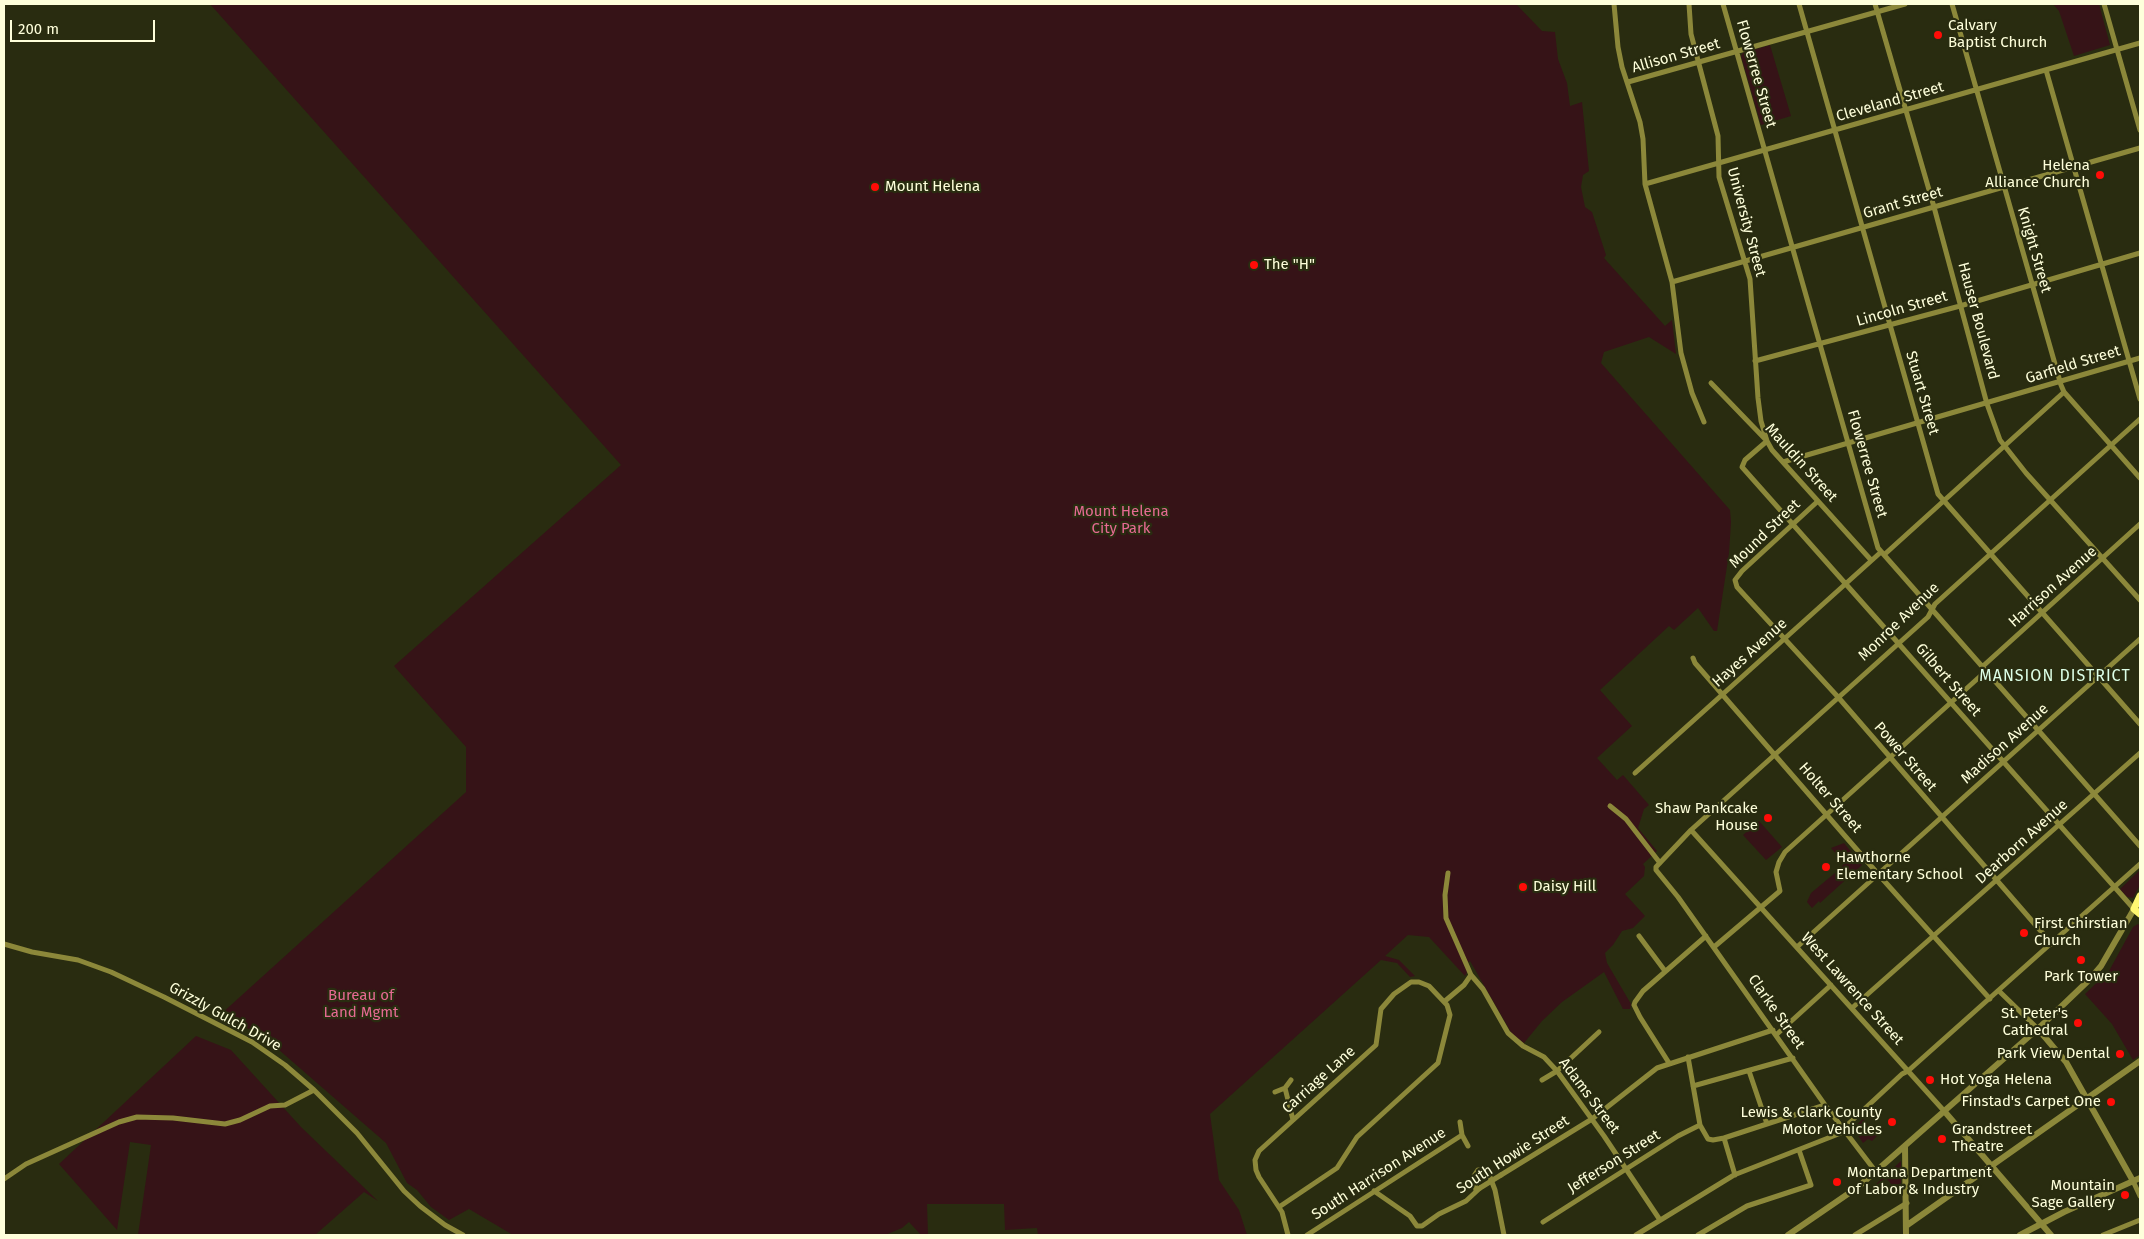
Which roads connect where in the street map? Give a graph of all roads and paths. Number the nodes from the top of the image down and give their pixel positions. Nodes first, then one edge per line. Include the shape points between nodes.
1 (1614, 4) edge
2 (1690, 4) edge
3 (1723, 4) edge
4 (1799, 4) edge
5 (1875, 4) edge
6 (1905, 4) edge
7 (1952, 4) edge
8 (2104, 4) edge
9 (1877, 12) junction
10 (1807, 32) junction
11 (2140, 43) edge
12 (2117, 49) junction
13 (1737, 52) junction
14 (1699, 62) junction
15 (2046, 70) junction
16 (1628, 82) junction
17 (1977, 90) junction
18 (1906, 110) junction
19 (1835, 130) junction
20 (2140, 130) edge
21 (2140, 148) edge
22 (1765, 150) junction
23 (1718, 163) junction
24 (2074, 167) junction
25 (1645, 184) junction
26 (2004, 187) junction
27 (1934, 207) junction
28 (1862, 228) junction
29 (1792, 247) junction
30 (2140, 253) edge
31 (1746, 260) junction
32 (2102, 264) junction
33 (1672, 282) junction
34 (2031, 284) junction
35 (1960, 306) junction
36 (1890, 326) junction
37 (1820, 345) junction
38 (2140, 358) edge
39 (1755, 361) junction
40 (2129, 361) junction
41 (2059, 381) junction
42 (1711, 383) dead end
43 (2064, 392) junction
44 (2140, 399) edge
45 (1987, 404) junction
46 (2140, 419) edge
47 (1704, 422) dead end
48 (1918, 423) junction
49 (1767, 441) junction
50 (1848, 444) junction
51 (2111, 445) junction
52 (2003, 446) junction
53 (1783, 462) junction
54 (2140, 478) edge
55 (2050, 499) junction
56 (1818, 501) junction
57 (1943, 501) junction
58 (1792, 523) junction
59 (2140, 524) edge
60 (1883, 553) junction
61 (1990, 554) junction
62 (2103, 558) junction
63 (1871, 560) junction
64 (1846, 583) junction
65 (1737, 587) joint
66 (2140, 600) edge
67 (1931, 609) junction
68 (2042, 613) junction
69 (1784, 639) junction
70 (2140, 639) edge
71 (1898, 643) junction
72 (1693, 658) dead end
73 (1984, 669) junction
74 (2098, 677) junction
75 (1723, 694) junction
76 (1838, 698) junction
77 (1950, 703) junction
78 (2140, 724) edge
79 (2038, 730) junction
80 (2140, 753) edge
81 (1775, 754) junction
82 (1888, 757) junction
83 (2003, 762) junction
84 (1635, 773) dead end
85 (2094, 794) junction
86 (1610, 806) dead end
87 (1827, 814) junction
88 (1942, 817) junction
89 (2058, 825) junction
90 (1691, 830) junction
91 (2140, 846) edge
92 (2140, 864) edge
93 (1658, 865) junction
94 (1448, 873) dead end
95 (1878, 874) junction
96 (1997, 881) junction
97 (2114, 888) junction
98 (2140, 896) edge
99 (1761, 907) junction
100 (2134, 909) junction
101 (2140, 914) edge
102 (1639, 936) dead end
103 (1706, 936) junction
104 (1934, 937) junction
105 (4, 944) edge
106 (2052, 944) junction
107 (1714, 947) junction
108 (1797, 947) junction
109 (1665, 971) junction
110 (1471, 975) junction
111 (1831, 985) junction
112 (1999, 991) junction
113 (1990, 999) junction
114 (1445, 1001) junction
115 (1852, 1008) junction
116 (2038, 1029) junction
117 (1599, 1032) dead end
118 (1775, 1032) junction
119 (1688, 1057) junction
120 (1793, 1058) junction
121 (2140, 1061) edge
122 (1669, 1063) junction
123 (1557, 1071) junction
124 (1749, 1071) junction
125 (1908, 1071) junction
126 (1292, 1080) dead end
127 (1542, 1080) dead end
128 (1693, 1086) junction
129 (1285, 1088) junction
130 (314, 1090) junction
131 (1275, 1092) dead end
132 (2087, 1099) junction
133 (1825, 1105) junction
134 (1945, 1112) junction
135 (1592, 1119) junction
136 (1293, 1120) junction
137 (1460, 1122) dead end
138 (1767, 1124) junction
139 (1700, 1125) junction
140 (1845, 1130) junction
141 (1462, 1135) junction
142 (1724, 1138) junction
143 (1468, 1146) dead end
144 (1905, 1147) junction
145 (1799, 1150) junction
146 (1992, 1166) junction
147 (1626, 1168) junction
148 (1876, 1172) junction
149 (1735, 1175) junction
150 (4, 1179) edge
151 (2137, 1179) edge
152 (1478, 1189) junction
153 (1374, 1191) junction
154 (2140, 1196) edge
155 (1907, 1203) junction
156 (1279, 1207) junction
157 (1660, 1220) junction
158 (2140, 1220) edge
159 (1543, 1222) dead end
160 (2043, 1224) junction
161 (1906, 1226) junction
162 (463, 1235) edge
163 (1288, 1235) edge
164 (1307, 1235) edge
165 (1504, 1235) edge
166 (1636, 1235) edge
167 (1698, 1235) edge
168 (1788, 1235) edge
169 (1855, 1235) edge
170 (1906, 1235) edge
171 (2020, 1235) edge
172 (2051, 1235) edge
173 (2103, 1235) edge

1 - 16 street via 1618,47
2 - 14 street, University Street via 1691,34
3 - 13 street, Flowerree Street
4 - 10 street, Stuart Street
5 - 9 street, Hauser Boulevard
6 - 9 street, Allison Street
7 - 17 street, Knight Street
8 - 12 street
9 - 10 street, Allison Street
9 - 18 street, Hauser Boulevard
10 - 13 street, Allison Street
10 - 19 street, Stuart Street
11 - 12 street, Cleveland Street
12 - 15 street, Cleveland Street
12 - 20 street
13 - 14 street, Allison Street
13 - 22 street, Flowerree Street
14 - 16 street, Allison Street
14 - 23 street, University Street via 1718,136
15 - 17 street, Cleveland Street
15 - 24 street
16 - 25 street via 1643,139
17 - 18 street, Cleveland Street
17 - 26 street, Knight Street
18 - 19 street, Cleveland Street
18 - 27 street, Hauser Boulevard
19 - 22 street, Cleveland Street
19 - 28 street, Stuart Street
21 - 24 street, Grant Street
22 - 23 street, Cleveland Street
22 - 29 street, Flowerree Street
23 - 25 street, Cleveland Street
23 - 31 street, University Street
24 - 26 street, Grant Street
24 - 32 street
25 - 33 street
26 - 27 street, Grant Street
26 - 34 street, Knight Street
27 - 28 street, Grant Street
27 - 35 street, Hauser Boulevard
28 - 29 street, Grant Street
28 - 36 street, Stuart Street
29 - 31 street, Grant Street
29 - 37 street, Flowerree Street
30 - 32 street, Lincoln Street
31 - 33 street, Grant Street
31 - 39 street, University Street
32 - 34 street, Lincoln Street
32 - 40 street
33 - 47 street via 1681,353
34 - 35 street, Lincoln Street
34 - 41 street, Knight Street
35 - 36 street, Lincoln Street
35 - 45 street, Hauser Boulevard
36 - 37 street, Lincoln Street
36 - 48 street, Stuart Street
37 - 39 street, Lincoln Street
37 - 50 street, Flowerree Street
38 - 40 street, Garfield Street
39 - 49 street, University Street via 1760,421
40 - 41 street, Garfield Street
40 - 44 street
41 - 43 street, Knight Street
41 - 45 street, Garfield Street
42 - 49 street, Mauldin Street
43 - 51 street, Knight Street
43 - 52 street, Hayes Avenue
45 - 48 street, Garfield Street
45 - 52 street, Hauser Boulevard
46 - 51 street, Monroe Avenue
48 - 50 street, Garfield Street
48 - 57 street, Stuart Street via 1938,494
49 - 53 street, Mauldin Street
49 - 58 street, Gilbert Street via 1745,460 1742,467
50 - 53 street, Garfield Street
50 - 60 street, Flowerree Street
51 - 54 street, Knight Street
51 - 55 street, Monroe Avenue
52 - 55 street, Hauser Boulevard
52 - 57 street, Hayes Avenue
53 - 56 street, Mauldin Street
55 - 61 street, Monroe Avenue
55 - 62 street, Hauser Boulevard
56 - 58 street, Mound Street
56 - 63 street, Mauldin Street
57 - 60 street, Hayes Avenue
57 - 61 street, Stuart Street
58 - 64 street, Gilbert Street
58 - 65 street, Mound Street via 1737,576
59 - 62 street, Harrison Avenue
60 - 63 street, Hayes Avenue
60 - 67 street, Flowerree Street
61 - 67 street, Monroe Avenue
61 - 68 street, Stuart Street
62 - 66 street, Hauser Boulevard
62 - 68 street, Harrison Avenue
63 - 64 street, Hayes Avenue
64 - 69 street, Hayes Avenue
64 - 71 street, Gilbert Street
65 - 69 street, Power Street
67 - 71 street, Monroe Avenue via 1928,617
67 - 73 street, Flowerree Street
68 - 73 street, Harrison Avenue
68 - 74 street, Stuart Street
69 - 75 street, Hayes Avenue
69 - 76 street, Power Street
70 - 74 street, Madison Avenue
71 - 76 street, Monroe Avenue
71 - 77 street, Gilbert Street
72 - 75 street, Holter Street
73 - 77 street, Harrison Avenue
73 - 79 street, Flowerree Street
74 - 78 street, Stuart Street
74 - 79 street, Madison Avenue
75 - 81 street, Holter Street
75 - 84 street, Hayes Avenue
76 - 81 street, Monroe Avenue
76 - 82 street, Power Street
77 - 82 street, Harrison Avenue
77 - 83 street, Gilbert Street
79 - 83 street, Madison Avenue
79 - 85 street, Flowerree Street
80 - 85 street, Dearborn Avenue
81 - 87 street, Holter Street
81 - 90 street, Monroe Avenue
82 - 87 street, Harrison Avenue
82 - 88 street, Power Street
83 - 88 street, Madison Avenue
83 - 89 street, Gilbert Street
85 - 89 street, Dearborn Avenue
85 - 91 street, Flowerree Street
86 - 93 street, Clarke Street via 1626,819
87 - 95 street, Holter Street
87 - 99 street, Harrison Avenue via 1781,857 1776,872 1780,890
88 - 95 street, Madison Avenue
88 - 96 street, Power Street
89 - 96 street, Dearborn Avenue
89 - 97 street, Gilbert Street
90 - 93 street, Monroe Avenue
90 - 99 street, West Lawrence Street
92 - 97 street
93 - 103 street, Clarke Street via 1656,870
94 - 110 street, Adams Street via 1444,896 1446,918
95 - 104 street, Holter Street
95 - 108 street, Madison Avenue
96 - 104 street, Dearborn Avenue
96 - 106 street, Power Street
97 - 100 street, Gilbert Street
97 - 106 street
98 - 100 main road
99 - 107 street, Harrison Avenue
99 - 108 street, West Lawrence Street
100 - 101 main road
100 - 116 street via 2095,973
102 - 109 street
103 - 107 street, Clarke Street
103 - 109 street
104 - 113 street, Holter Street
104 - 115 street, Dearborn Avenue
105 - 130 street, Grizzly Gulch Drive via 78,960 111,972 252,1042
106 - 112 street
107 - 118 street, Clarke Street
108 - 111 street, West Lawrence Street
109 - 122 street via 1643,991 1634,1005
110 - 114 street
110 - 123 street, Adams Street via 1483,989 1508,1033 1544,1057
111 - 115 street, West Lawrence Street
111 - 118 street
112 - 113 street
112 - 116 street
113 - 125 street
114 - 136 street, Carriage Lane via 1429,986 1419,982 1411,982 1398,990 1381,1009 1376,1045
114 - 156 street via 1450,1016 1438,1063 1357,1137 1336,1168
115 - 125 street, West Lawrence Street
116 - 132 street via 2066,1062
116 - 134 street
117 - 123 street
118 - 119 street, South Howie Street
118 - 120 street, Clarke Street
119 - 122 street, South Howie Street
119 - 128 street
120 - 124 street
120 - 133 street, Clarke Street
121 - 132 street
122 - 135 street, South Howie Street via 1657,1068
123 - 127 street
123 - 135 street, Adams Street
124 - 128 street
124 - 138 street
125 - 134 street, West Lawrence Street
125 - 140 street
126 - 129 street
128 - 139 street
129 - 131 street
129 - 136 street
130 - 150 street via 285,1105 270,1106 225,1124 137,1117 119,1122 26,1164
130 - 162 street, Grizzly Gulch Drive via 357,1133 415,1201
132 - 146 street
132 - 151 street
133 - 138 street
133 - 140 street, Clarke Street
134 - 144 street
134 - 146 street, West Lawrence Street
135 - 147 street, Adams Street
135 - 152 street, South Howie Street, bridge
136 - 156 street, Carriage Lane via 1262,1148 1255,1160 1256,1170
137 - 141 street
138 - 142 street
139 - 142 street via 1708,1139
139 - 147 street, Jefferson Street
140 - 145 street
140 - 148 street, Clarke Street
141 - 143 street
141 - 153 street, South Harrison Avenue
142 - 149 street
144 - 148 street
144 - 155 street
145 - 149 street
145 - 167 street via 1811,1185 1747,1206
146 - 160 street, West Lawrence Street
146 - 161 street
147 - 157 street, Adams Street
147 - 159 street, Jefferson Street
148 - 168 street
149 - 157 street
151 - 154 street
151 - 160 street
152 - 153 street, South Howie Street via 1466,1201 1422,1226 1417,1226 1410,1216
152 - 165 street via 1474,1176 1482,1170 1494,1185
153 - 164 street, South Harrison Avenue
155 - 161 street
155 - 169 street
156 - 163 street, Carriage Lane
157 - 166 street
158 - 173 street
160 - 171 street
160 - 172 street, West Lawrence Street
161 - 170 street

